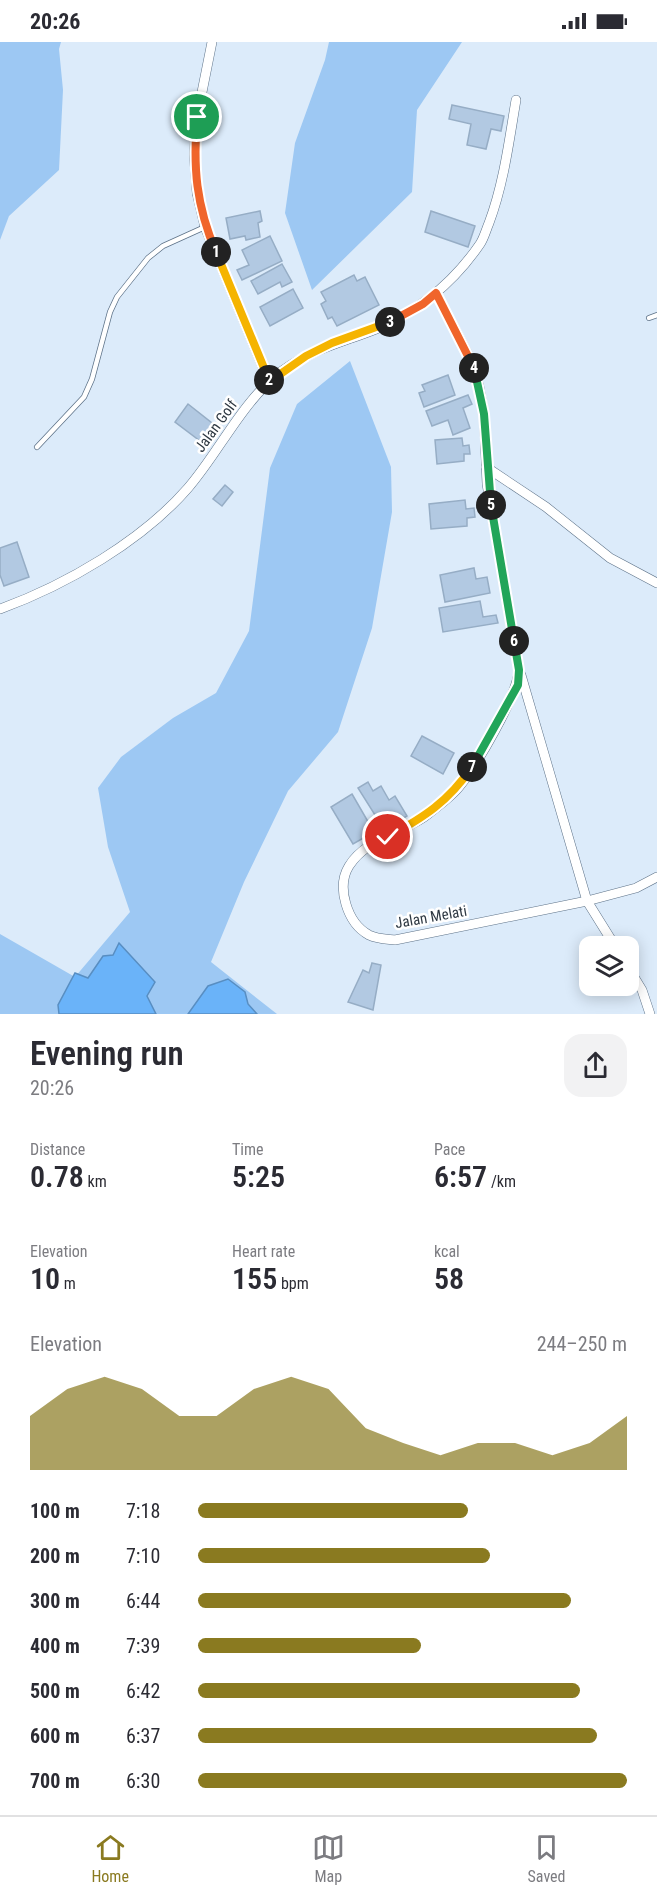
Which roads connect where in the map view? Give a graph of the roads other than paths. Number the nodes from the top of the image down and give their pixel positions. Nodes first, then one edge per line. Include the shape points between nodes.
1 (212, 42) edge
2 (516, 100) dead end
3 (206, 227) junction
4 (436, 293) junction
5 (657, 315) edge
6 (649, 318) dead end
7 (269, 382) junction
8 (37, 447) dead end
9 (486, 467) junction
10 (657, 584) edge
11 (0, 609) edge
12 (519, 670) junction
13 (657, 877) edge
14 (587, 901) junction
15 (609, 936) edge
16 (639, 985) edge
17 (650, 1014) edge

1 - 3 street via 194,154 197,193
2 - 4 street, Jalan Golf via 503,176 481,242
3 - 7 street
3 - 8 lane via 164,246 148,258 117,297 84,397
4 - 7 street, Jalan Golf via 400,317 306,356
4 - 9 street, Jalan Melati via 471,360 479,386
5 - 6 lane
7 - 11 street, Jalan Golf via 188,489 158,516 87,569
9 - 10 street via 546,507 610,558
9 - 12 street, Jalan Melati
12 - 14 street
12 - 14 street, Jalan Melati via 518,685 506,709 458,788 423,817 370,845 350,865 344,876 343,892 348,909 366,933 395,940
13 - 14 street, Jalan Melati via 636,888
14 - 15 street
16 - 17 street

